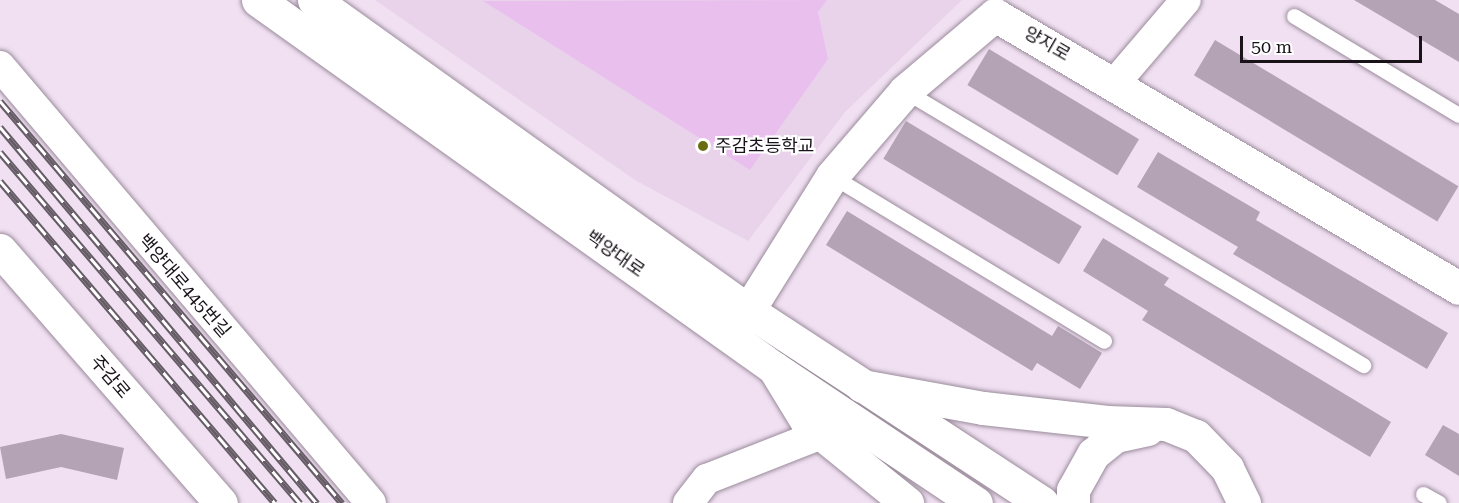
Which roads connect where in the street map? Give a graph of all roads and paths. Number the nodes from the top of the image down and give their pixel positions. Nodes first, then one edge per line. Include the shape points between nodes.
1 (258, 0) edge
2 (1186, 0) edge
3 (331, 5) edge
4 (995, 8) edge
5 (1294, 16) dead end
6 (0, 66) edge
7 (1115, 83) junction
8 (905, 91) junction
9 (1459, 115) edge
10 (832, 176) junction
11 (0, 250) edge
12 (1459, 288) edge
13 (740, 324) junction
14 (1104, 341) dead end
15 (1363, 365) dead end
16 (774, 368) junction
17 (858, 386) junction
18 (1166, 424) junction
19 (821, 434) junction
20 (1424, 494) dead end
21 (221, 503) edge
22 (371, 503) edge
23 (688, 503) edge
24 (908, 503) edge
25 (976, 503) edge
26 (1042, 503) edge
27 (1073, 503) edge
28 (1244, 503) edge
29 (1439, 503) edge

1 - 13 street, 백양대로
2 - 7 street
3 - 13 street, 백양대로
4 - 7 street, 양지로
4 - 8 street, 양지로
5 - 9 lane
6 - 22 street, 백양대로445번길
7 - 12 street, 양지로
8 - 10 street, 양지로
8 - 15 lane
10 - 13 street, 양지로
10 - 14 lane
11 - 21 street, 주감로
13 - 16 street, 백양대로
13 - 17 street, 백양대로
16 - 19 street via 807,422
16 - 25 street, 백양대로
17 - 18 street via 982,408 1107,422
17 - 26 street, 백양대로
18 - 27 street via 1115,436 1093,454 1073,490
18 - 28 street via 1196,436 1227,468
19 - 23 street via 707,479
19 - 24 street
20 - 29 lane

